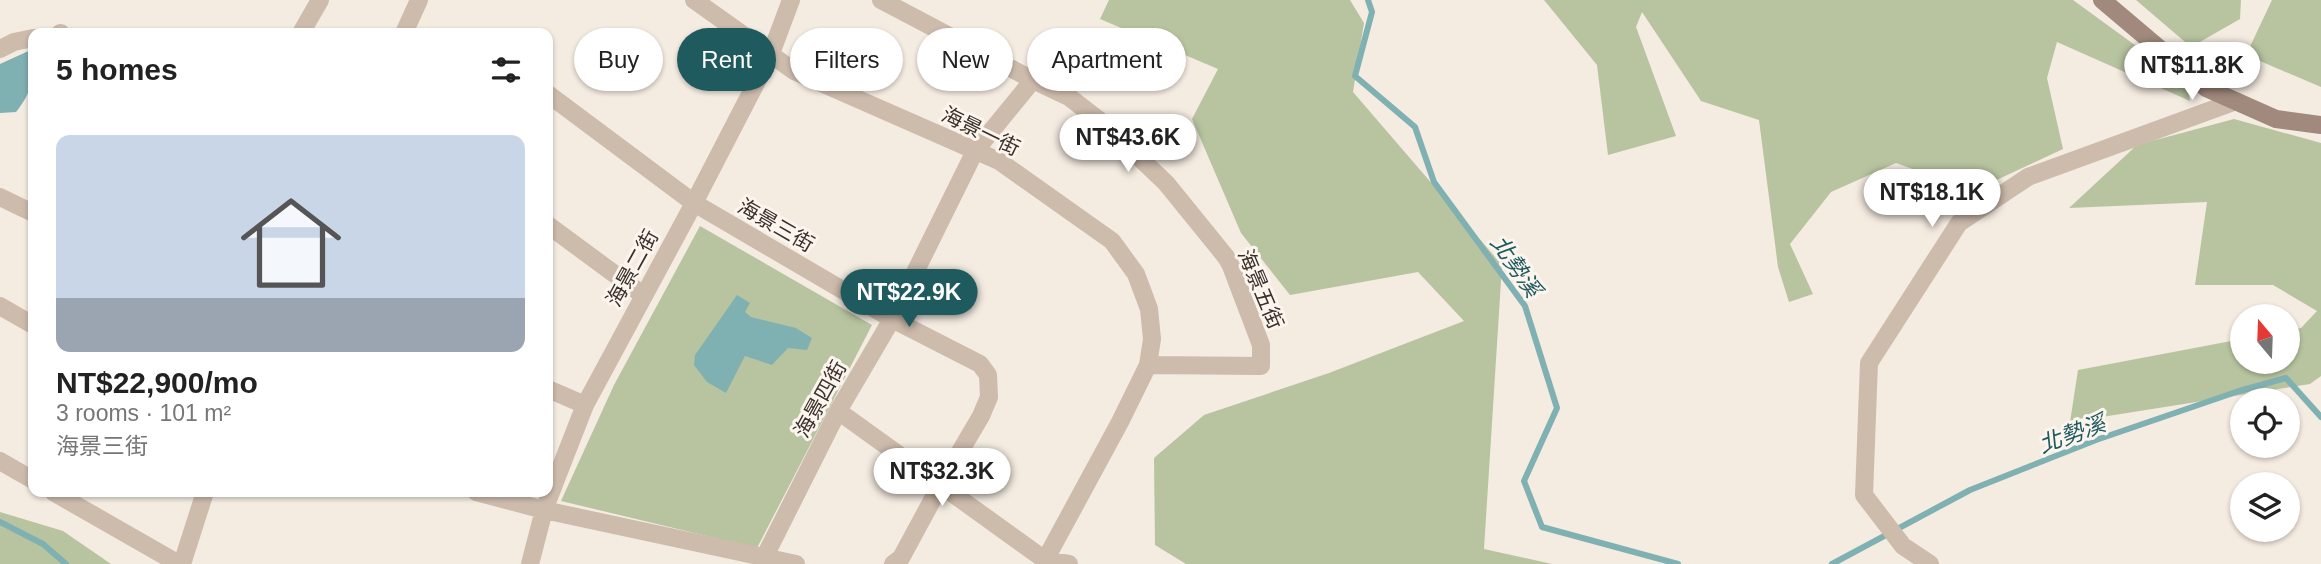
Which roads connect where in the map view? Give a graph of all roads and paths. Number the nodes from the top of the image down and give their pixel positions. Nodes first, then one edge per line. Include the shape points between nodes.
1 (320, 0) edge
2 (419, 0) edge
3 (694, 0) edge
4 (791, 0) edge
5 (881, 0) edge
6 (2102, 0) edge
7 (304, 28) edge
8 (406, 28) edge
9 (732, 28) edge
10 (28, 39) edge
11 (776, 40) edge
12 (0, 49) edge
13 (776, 60) edge
14 (1027, 77) edge
15 (1027, 87) edge
16 (752, 91) edge
17 (1056, 91) edge
18 (553, 98) edge
19 (2236, 102) junction
20 (2321, 125) edge
21 (975, 151) junction
22 (0, 197) edge
23 (694, 204) junction
24 (28, 211) edge
25 (553, 229) edge
26 (643, 295) junction
27 (0, 306) edge
28 (892, 319) junction
29 (28, 322) edge
30 (1148, 365) junction
31 (553, 391) edge
32 (585, 405) junction
33 (838, 411) junction
34 (0, 461) edge
35 (28, 477) edge
36 (941, 484) junction
37 (553, 487) edge
38 (62, 497) edge
39 (203, 497) edge
40 (495, 497) edge
41 (549, 497) edge
42 (544, 510) junction
43 (762, 560) edge
44 (1044, 562) edge
45 (180, 564) edge
46 (530, 564) edge
47 (796, 564) edge
48 (894, 564) edge
49 (1069, 564) edge
50 (1930, 564) edge

1 - 7 street
2 - 8 street
3 - 9 street, 海景一街
4 - 11 street, 海景二街
5 - 14 street, 海景五街
6 - 19 street via 2206,88
10 - 12 street
13 - 21 street, 海景一街
15 - 21 street, 海景四街
16 - 23 street, 海景二街
17 - 30 street, 海景五街 via 1104,124 1166,183 1231,267 1261,345 1261,366
18 - 23 street, 海景三街
19 - 20 street via 2276,119
19 - 50 street via 2028,177 1959,223 1869,363 1864,495 1899,542
21 - 28 street, 海景四街
21 - 30 street, 海景一街 via 999,161 1112,241 1136,274 1149,309 1152,339
22 - 24 street
23 - 26 street, 海景二街
23 - 28 street, 海景三街
25 - 26 street
26 - 32 street, 海景二街
27 - 29 street
28 - 33 street, 海景四街
28 - 36 street, 海景三街 via 980,364 988,375 989,397 981,416
30 - 44 street, 海景一街
31 - 32 street
32 - 37 street, 海景二街
33 - 36 street
33 - 43 street, 海景四街
34 - 35 street
36 - 44 street
36 - 48 street, 海景三街
38 - 45 street
39 - 45 street
40 - 42 street
41 - 42 street, 海景二街
42 - 43 street
42 - 46 street, 海景二街
43 - 47 street
44 - 49 street

